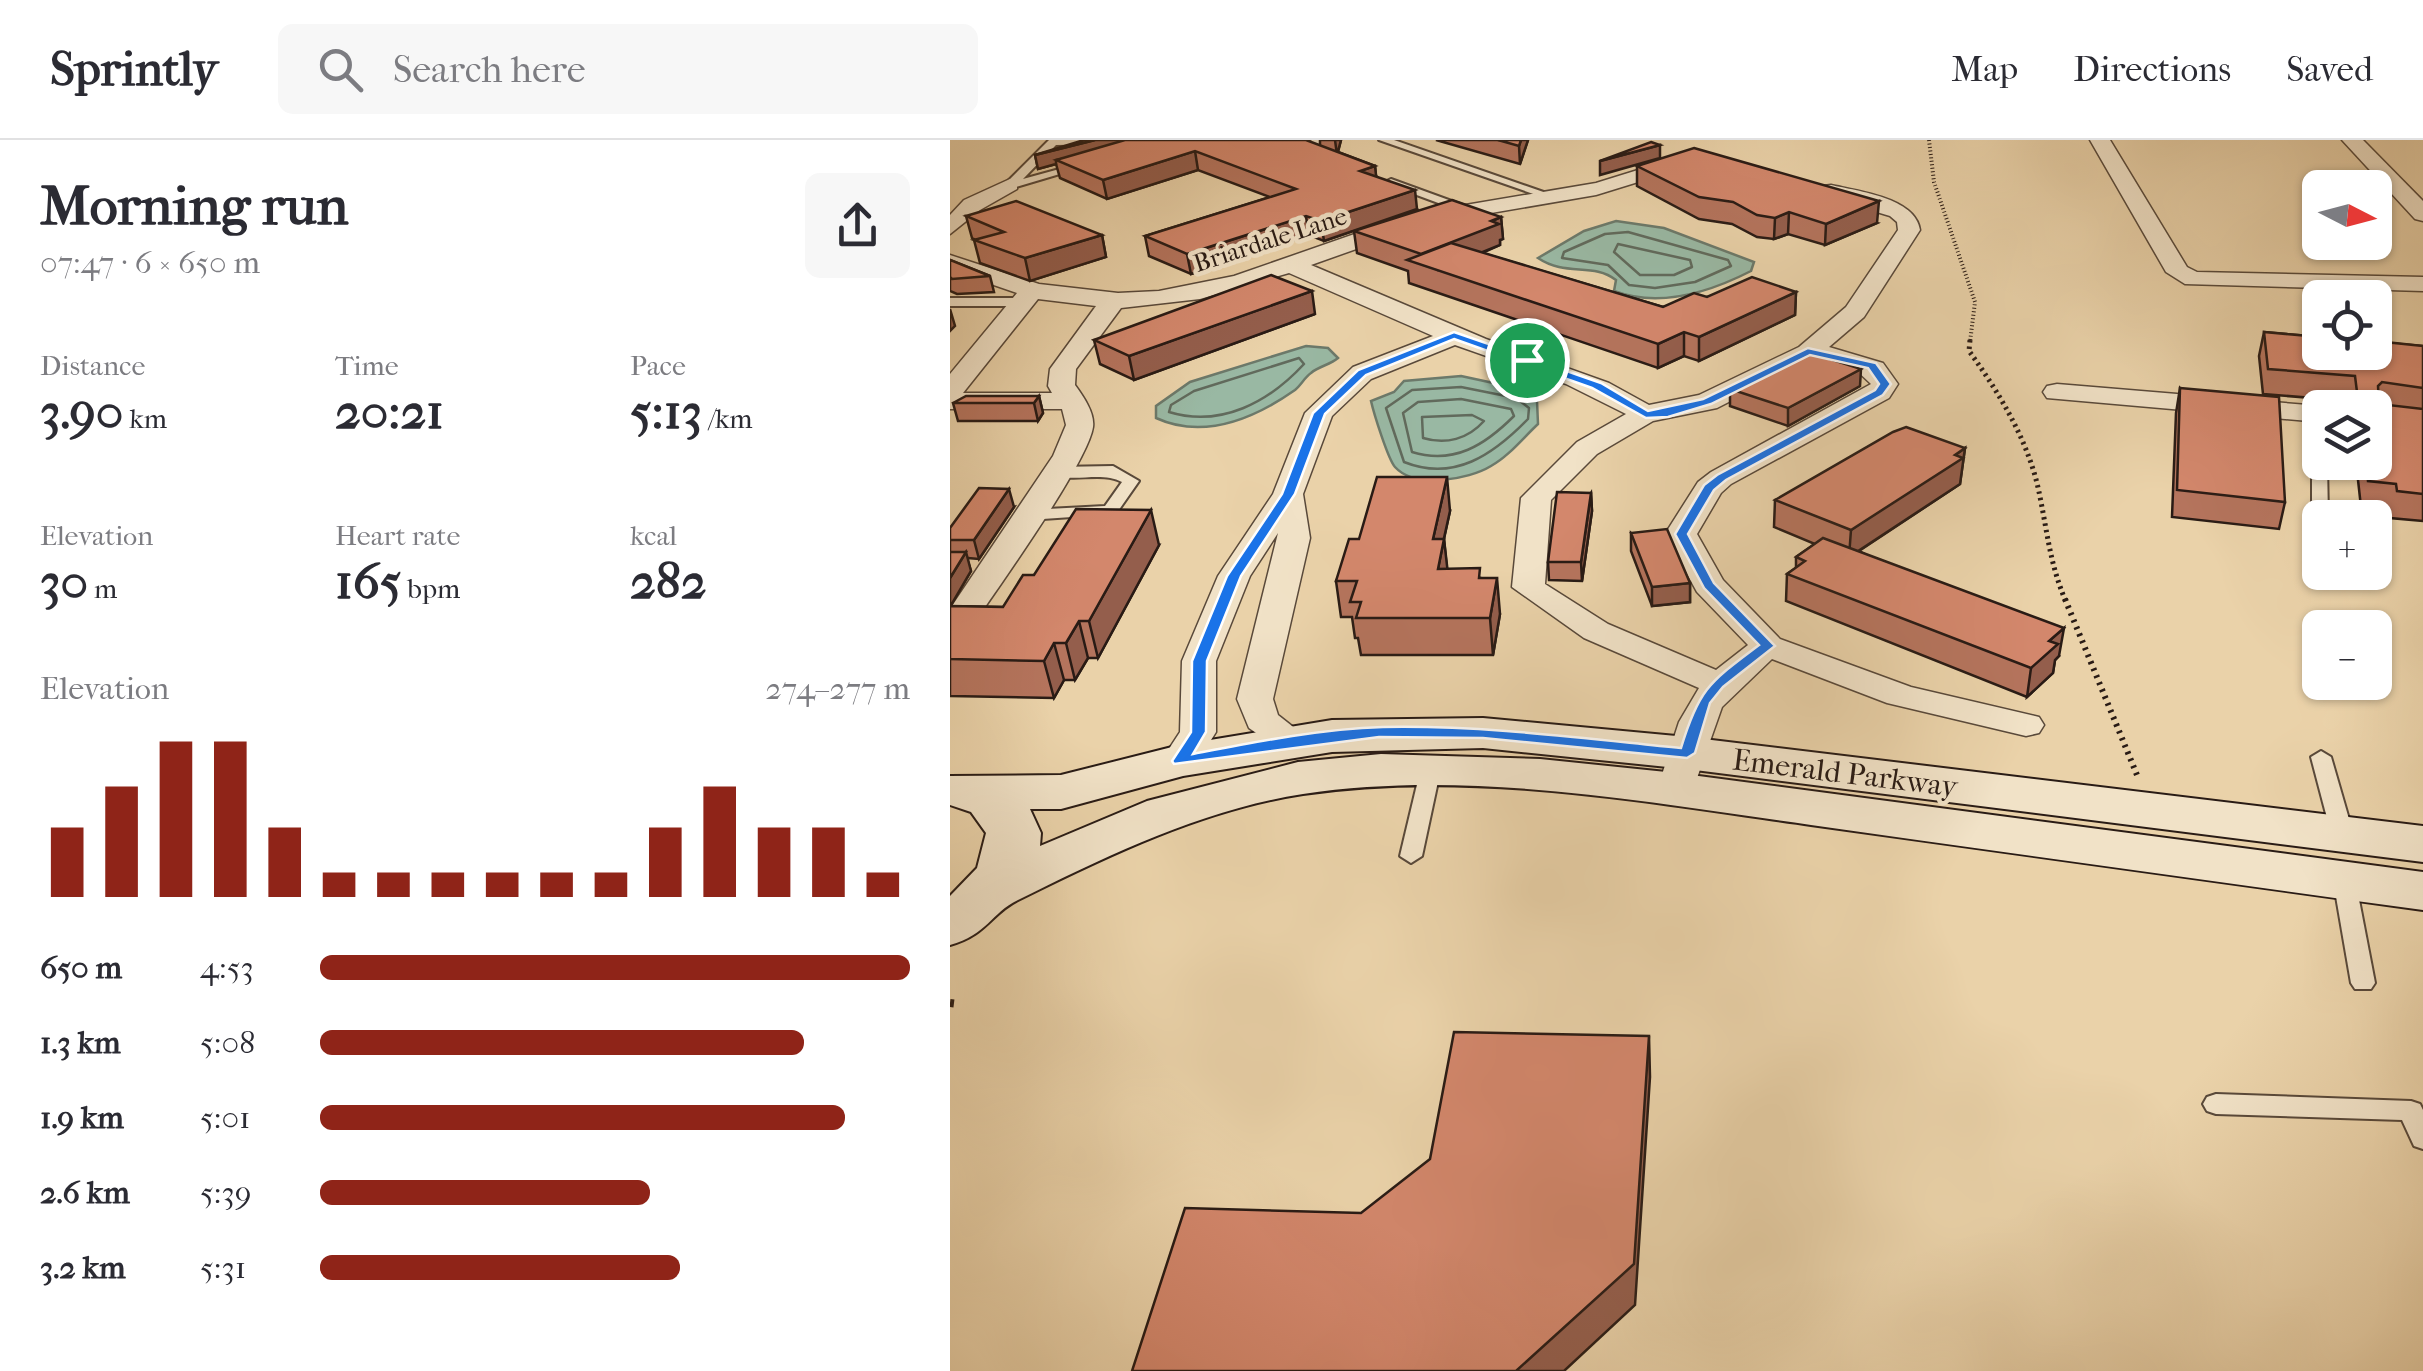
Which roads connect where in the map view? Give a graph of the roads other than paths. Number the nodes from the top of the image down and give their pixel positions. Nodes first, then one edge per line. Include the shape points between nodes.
1 (1158, 140) edge
2 (1322, 140) edge
3 (1384, 140) edge
4 (2100, 140) edge
5 (2352, 140) edge
6 (1708, 153) edge
7 (1121, 154) edge
8 (1103, 160) edge
9 (1333, 161) edge
10 (2378, 168) junction
11 (2406, 168) dead end
12 (1370, 174) edge
13 (1803, 182) edge
14 (1010, 186) junction
15 (1549, 196) junction
16 (1464, 208) junction
17 (2423, 214) edge
18 (950, 227) edge
19 (950, 262) edge
20 (1290, 266) junction
21 (2423, 284) edge
22 (1026, 297) junction
23 (1113, 301) junction
24 (950, 302) edge
25 (1454, 336) junction
26 (1808, 352) junction
27 (950, 390) edge
28 (2057, 392) dead end
29 (950, 401) edge
30 (1073, 401) junction
31 (2302, 413) edge
32 (1646, 414) junction
33 (1057, 472) junction
34 (1288, 494) junction
35 (1028, 515) junction
36 (962, 616) edge
37 (1768, 646) junction
38 (1718, 683) junction
39 (2026, 725) dead end
40 (1292, 741) junction
41 (2321, 757) dead end
42 (1180, 761) junction
43 (1430, 772) junction
44 (1682, 772) junction
45 (960, 789) edge
46 (2423, 844) edge
47 (1411, 856) dead end
48 (2343, 856) junction
49 (2423, 891) edge
50 (967, 916) edge
51 (2363, 983) dead end
52 (2216, 1104) dead end
53 (2423, 1139) edge

1 - 7 lane
1 - 14 lane via 1053,142
2 - 9 lane via 1309,144 1310,150
3 - 15 lane
4 - 21 street via 2178,272 2193,280
5 - 10 street
6 - 15 street, Briardale Lane via 1598,189
8 - 14 lane
10 - 11 street
10 - 17 street
12 - 16 lane
13 - 26 street via 1898,211 1910,230 1855,312
14 - 18 street via 972,205
15 - 16 street, Briardale Lane
16 - 20 street, Briardale Lane
19 - 22 street, Briardale Lane
20 - 23 street, Briardale Lane via 1204,291
20 - 25 street
22 - 23 street, Briardale Lane
22 - 24 lane
22 - 27 street
23 - 30 street via 1062,370 1061,386
25 - 32 street via 1596,385
25 - 34 street via 1362,372 1335,394 1303,446
26 - 32 street via 1707,402
26 - 37 street via 1872,366 1885,384 1721,478 1681,534 1708,585
28 - 31 street
29 - 30 street
30 - 33 street via 1080,426
32 - 38 street via 1587,448 1536,498 1528,587 1576,624
33 - 35 street
33 - 35 lane via 1113,471 1131,480 1110,511
34 - 40 street via 1294,538 1255,698 1262,720
34 - 42 street via 1234,576 1199,661 1198,732
35 - 36 street
37 - 38 street
37 - 39 street via 1900,696
38 - 44 street via 1702,703
40 - 42 main road, Emerald Parkway
40 - 44 main road, Emerald Parkway via 1379,732 1483,733
41 - 48 lane
42 - 45 main road, Emerald Parkway via 1060,792
43 - 44 main road, Emerald Parkway
43 - 47 lane
43 - 50 main road, Emerald Parkway via 1298,778 1221,797 1104,836
44 - 48 main road, Emerald Parkway
45 - 50 main road via 999,807 1014,828 1014,856
46 - 48 main road, Emerald Parkway
48 - 49 main road, Emerald Parkway
48 - 51 lane
52 - 53 lane via 2411,1110

